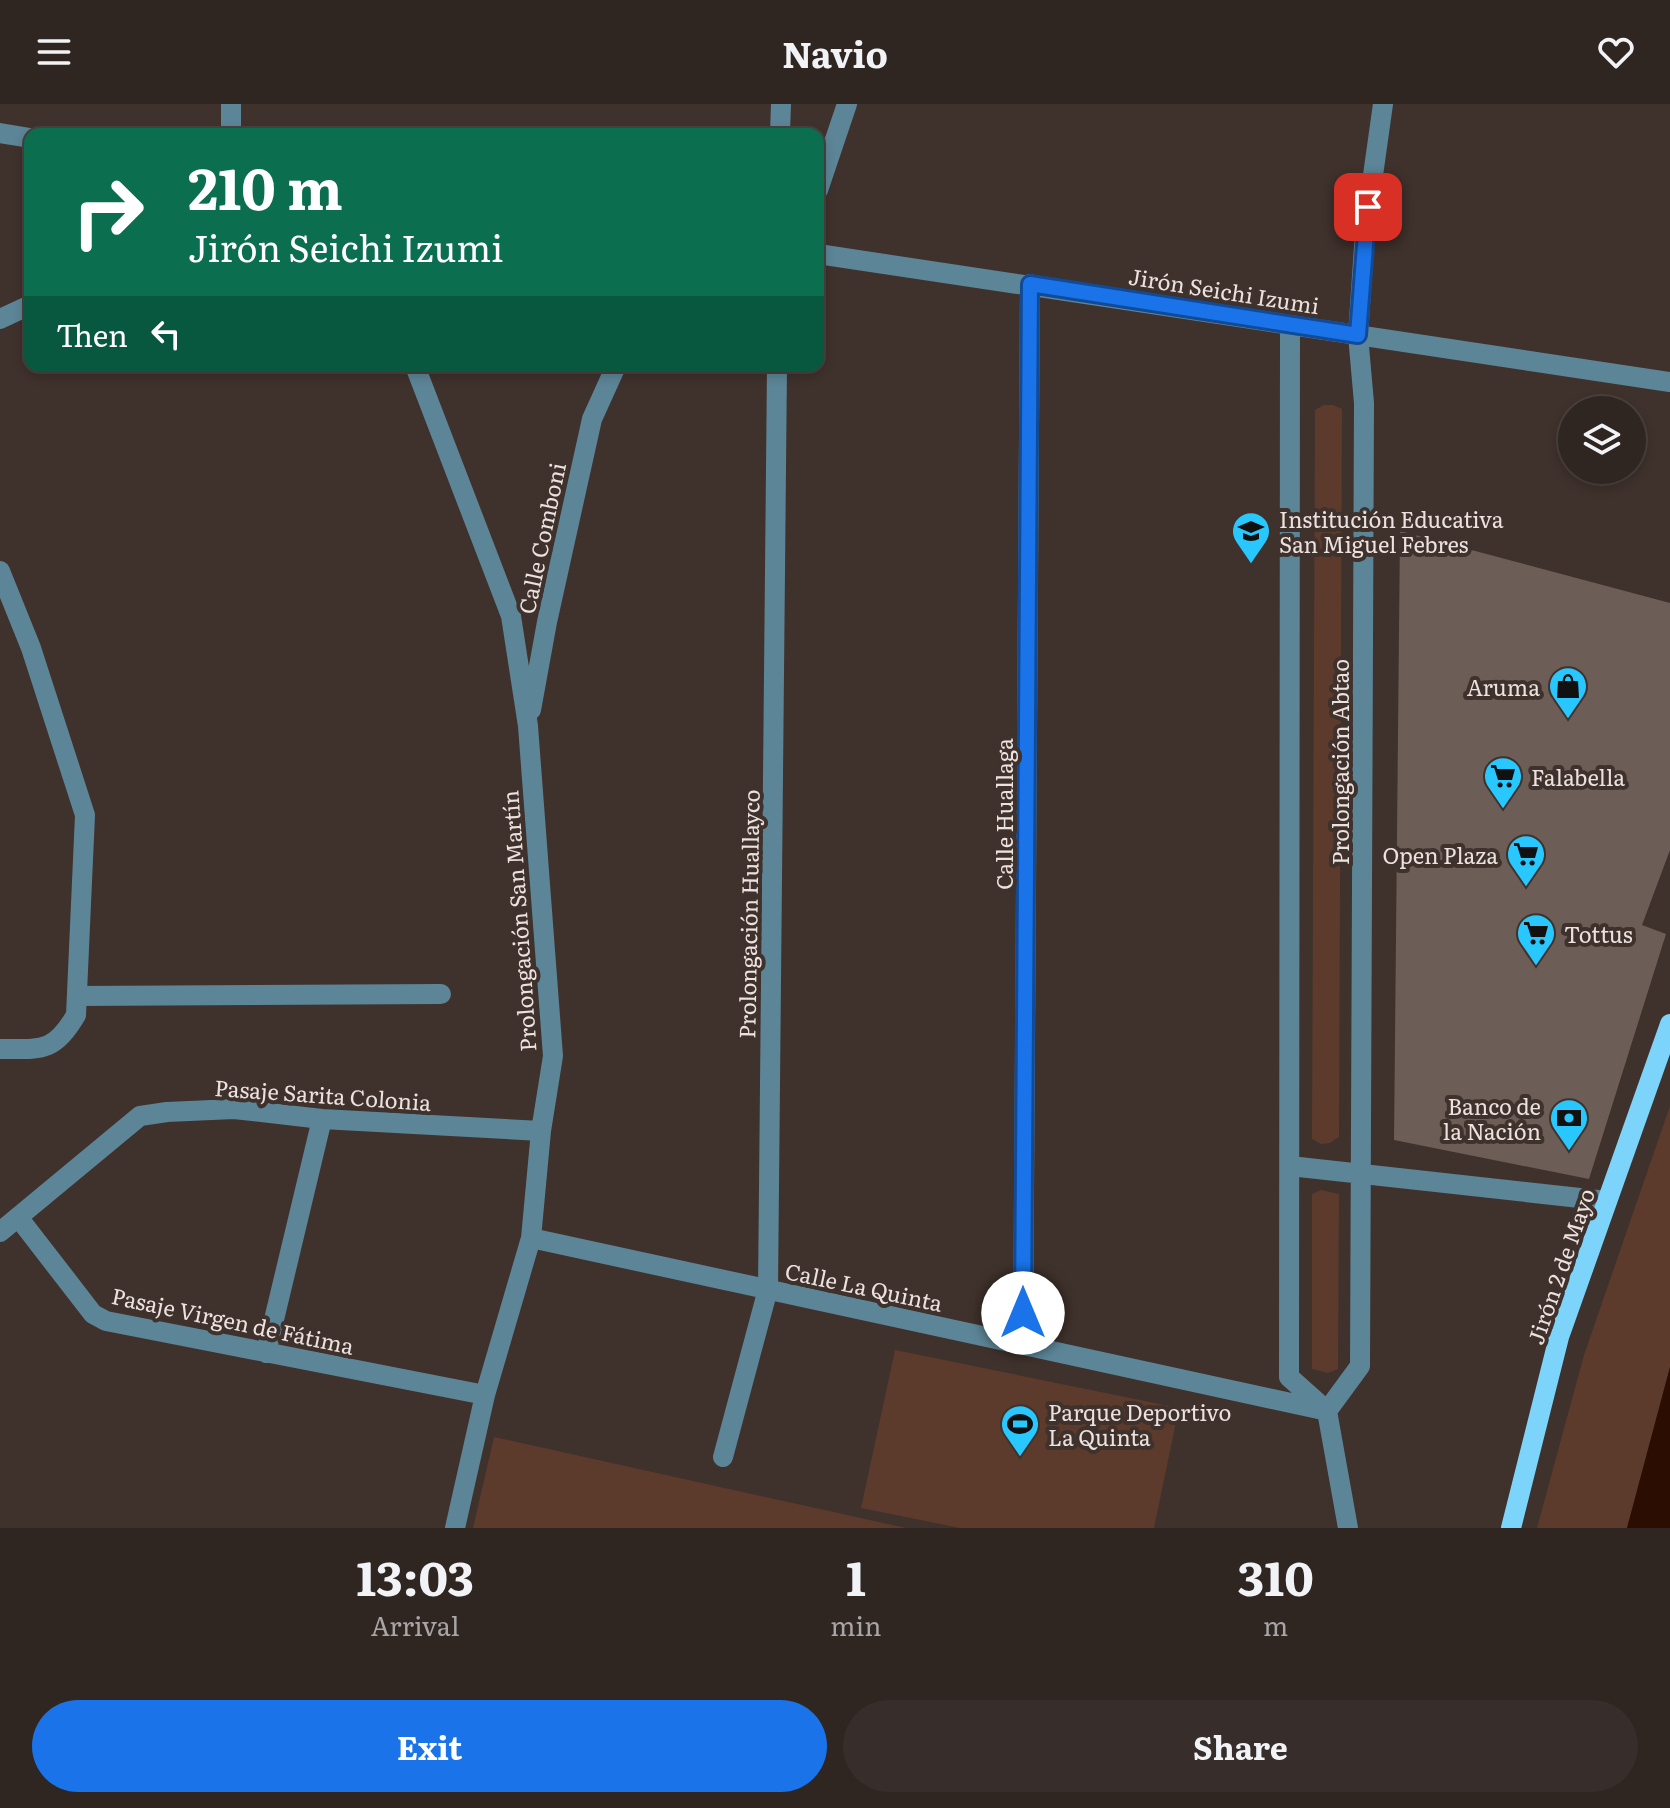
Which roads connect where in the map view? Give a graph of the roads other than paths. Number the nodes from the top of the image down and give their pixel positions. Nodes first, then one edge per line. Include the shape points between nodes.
1 (231, 104) edge
2 (781, 104) edge
3 (847, 104) edge
4 (1383, 104) edge
5 (231, 128) edge
6 (780, 128) edge
7 (0, 133) edge
8 (24, 137) edge
9 (824, 172) edge
10 (824, 255) edge
11 (1030, 284) junction
12 (24, 308) edge
13 (0, 319) edge
14 (1290, 325) junction
15 (1358, 335) junction
16 (417, 372) edge
17 (613, 372) edge
18 (777, 372) edge
19 (1670, 382) edge
20 (0, 571) edge
21 (528, 726) junction
22 (441, 994) dead end
23 (77, 996) junction
24 (1670, 1024) edge
25 (0, 1049) edge
26 (322, 1119) junction
27 (541, 1131) junction
28 (1290, 1166) junction
29 (1361, 1174) junction
30 (1607, 1201) junction
31 (18, 1217) junction
32 (0, 1232) edge
33 (531, 1238) junction
34 (768, 1289) junction
35 (1023, 1345) junction
36 (266, 1353) junction
37 (485, 1395) junction
38 (1327, 1411) junction
39 (723, 1457) dead end
40 (455, 1528) edge
41 (1348, 1528) edge
42 (1511, 1528) edge

1 - 5 street
2 - 6 street
3 - 9 street
4 - 15 street, Prolongación Abtao via 1365,232
7 - 8 street
10 - 11 street, Jirón Seichi Izumi
11 - 14 street, Jirón Seichi Izumi
11 - 35 street, Calle Huallaga
12 - 13 street
14 - 15 street, Jirón Seichi Izumi
14 - 28 street
15 - 19 street, Jirón Seichi Izumi
15 - 29 street, Prolongación Abtao via 1364,403
16 - 21 street, Prolongación San Martín via 511,616
17 - 21 street, Calle Comboni via 592,419
18 - 34 street, Prolongación Huallayco
20 - 23 street via 85,815
21 - 27 street, Prolongación San Martín via 553,1056
22 - 23 street
23 - 25 street via 76,1015 52,1045
24 - 30 main road, Jirón 2 de Mayo
26 - 27 street, Pasaje Sarita Colonia
26 - 31 street, Pasaje Sarita Colonia via 234,1109 140,1116
26 - 36 street
27 - 33 street, Prolongación San Martín
28 - 29 street
28 - 38 street via 1289,1377
29 - 30 street
29 - 38 street, Prolongación Abtao via 1360,1366
30 - 42 main road, Jirón 2 de Mayo via 1559,1337
31 - 32 street, Pasaje Sarita Colonia
31 - 36 street, Pasaje Virgen de Fátima via 93,1314
33 - 34 street, Calle La Quinta
33 - 37 street, Prolongación San Martín
34 - 35 street, Calle La Quinta
34 - 39 street, Prolongación Huallayco
35 - 38 street, Calle La Quinta
36 - 37 street, Pasaje Virgen de Fátima
37 - 40 street, Prolongación San Martín
38 - 41 street

